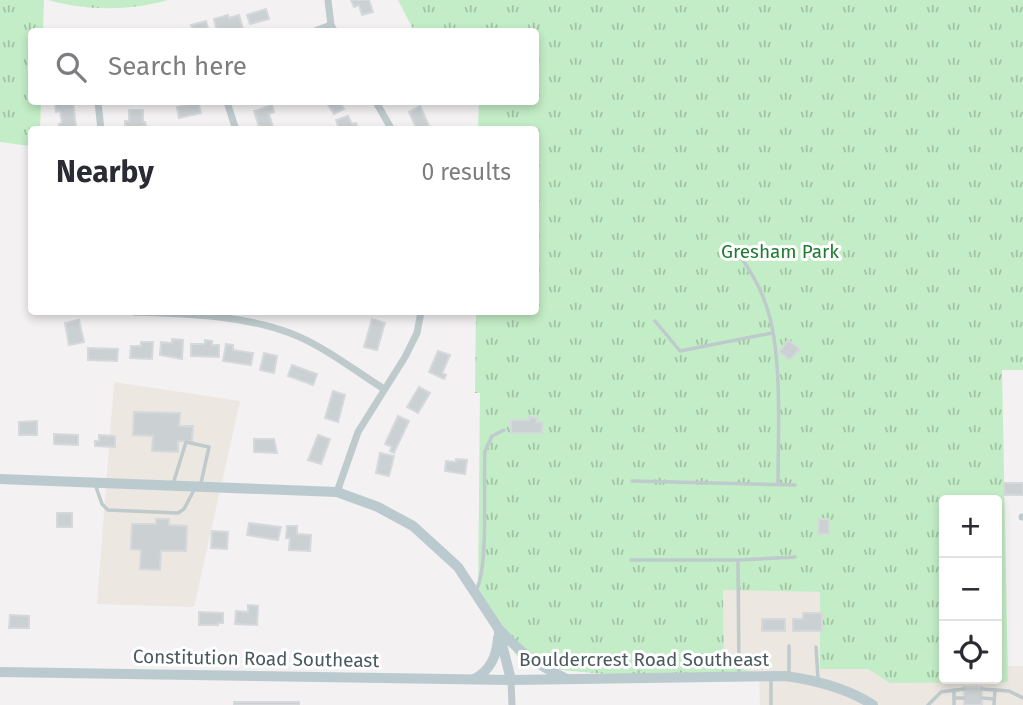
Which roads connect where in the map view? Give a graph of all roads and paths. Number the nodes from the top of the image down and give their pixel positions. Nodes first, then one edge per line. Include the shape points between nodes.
1 (328, 0) edge
2 (333, 28) edge
3 (97, 105) edge
4 (228, 105) edge
5 (378, 105) edge
6 (100, 126) edge
7 (235, 126) edge
8 (390, 126) edge
9 (738, 253) dead end
10 (172, 315) edge
11 (420, 315) edge
12 (655, 321) dead end
13 (772, 333) junction
14 (384, 389) junction
15 (504, 430) dead end
16 (0, 479) edge
17 (632, 481) dead end
18 (94, 482) junction
19 (778, 484) junction
20 (796, 485) dead end
21 (172, 486) junction
22 (198, 487) junction
23 (337, 492) junction
24 (795, 557) dead end
25 (631, 560) dead end
26 (738, 561) junction
27 (475, 592) junction
28 (498, 628) junction
29 (789, 646) dead end
30 (816, 647) dead end
31 (0, 672) edge
32 (739, 676) junction
33 (771, 676) junction
34 (789, 676) junction
35 (473, 679) junction
36 (570, 679) junction
37 (511, 680) junction
38 (818, 681) junction
39 (954, 689) junction
40 (964, 689) dead end
41 (982, 689) dead end
42 (995, 690) junction
43 (954, 698) junction
44 (964, 698) dead end
45 (982, 698) dead end
46 (1023, 698) edge
47 (994, 699) junction
48 (512, 704) edge
49 (871, 704) edge
50 (771, 705) edge
51 (928, 705) edge
52 (954, 705) edge
53 (994, 705) edge

1 - 2 street
3 - 6 street
4 - 7 street
5 - 8 street
9 - 13 lane via 755,278
10 - 14 street via 247,321 293,334
11 - 14 street via 405,357
12 - 13 lane via 680,351
13 - 19 lane
14 - 23 street via 358,432
15 - 27 lane via 492,436 485,451 482,573
16 - 18 street, Bouldercrest Road Southeast
17 - 19 lane
18 - 21 street, Bouldercrest Road Southeast
18 - 22 lane via 108,510 178,513
19 - 20 lane
21 - 22 street, Bouldercrest Road Southeast
21 - 22 lane via 186,442 209,447
22 - 23 street, Bouldercrest Road Southeast
23 - 27 street, Bouldercrest Road Southeast via 413,526 458,567
24 - 26 lane
25 - 26 lane
26 - 32 lane
27 - 28 street, Bouldercrest Road Southeast
28 - 35 street via 494,657
28 - 36 street via 527,655
28 - 37 street, Bouldercrest Road Southeast
29 - 34 lane
30 - 38 lane
31 - 35 street, Constitution Road Southeast
32 - 33 street, Bouldercrest Road Southeast
32 - 36 street, Bouldercrest Road Southeast
33 - 34 street, Bouldercrest Road Southeast
33 - 50 lane
34 - 38 street, Bouldercrest Road Southeast
35 - 37 street, Constitution Road Southeast
36 - 37 street, Bouldercrest Road Southeast
37 - 48 street
38 - 49 street, Bouldercrest Road Southeast
39 - 40 lane
39 - 43 lane
39 - 51 lane via 941,692
41 - 42 lane
42 - 46 lane
42 - 47 lane
43 - 44 lane
43 - 52 lane
45 - 47 lane
47 - 53 lane

